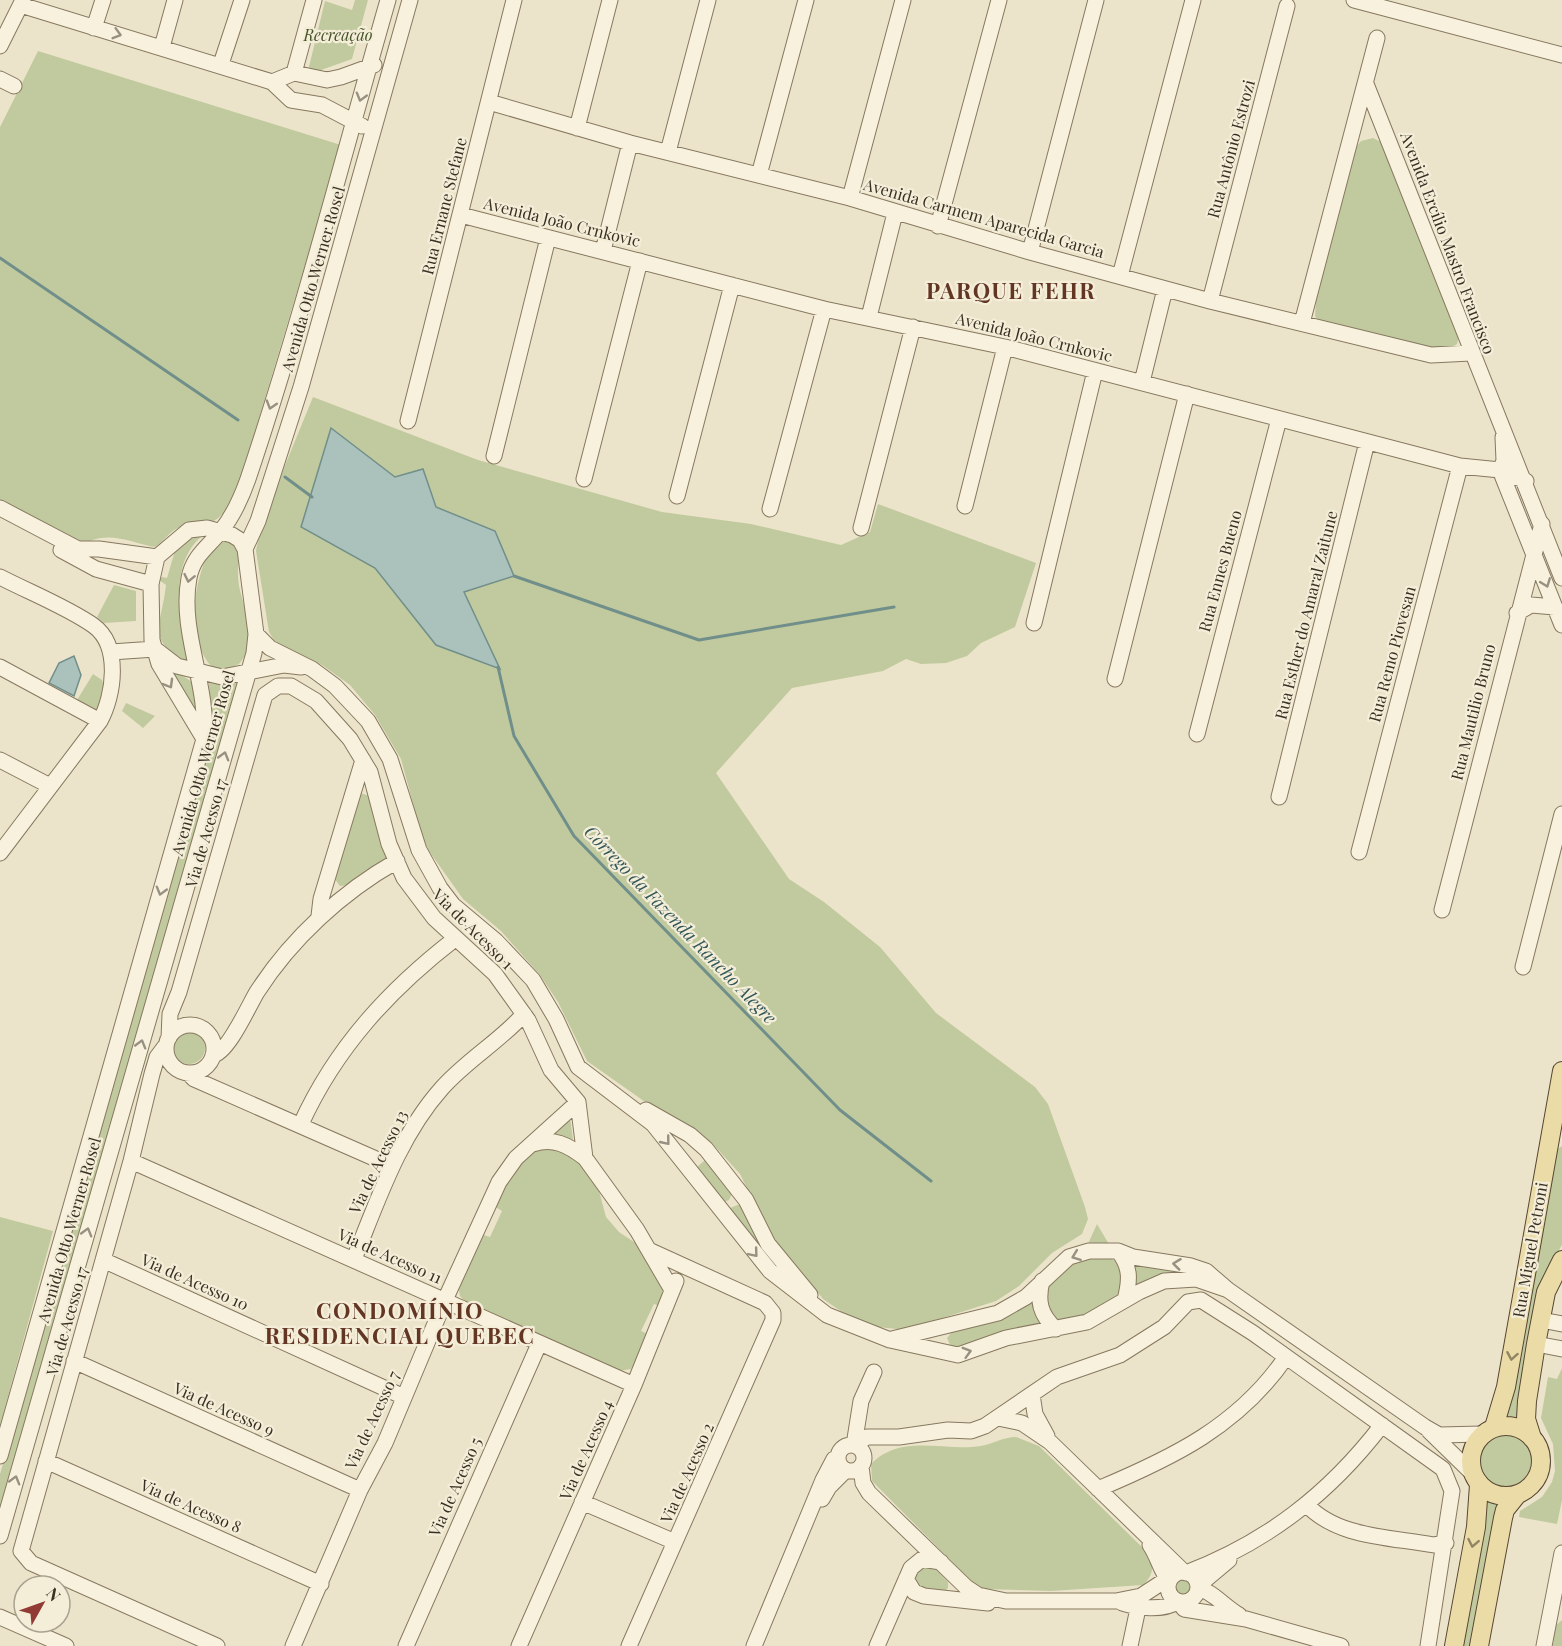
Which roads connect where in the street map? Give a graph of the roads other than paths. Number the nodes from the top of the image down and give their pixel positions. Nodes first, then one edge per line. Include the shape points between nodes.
1 (103, 0) edge
2 (175, 0) edge
3 (242, 0) edge
4 (314, 0) edge
5 (388, 0) edge
6 (410, 0) edge
7 (514, 0) edge
8 (610, 0) edge
9 (708, 0) edge
10 (806, 0) edge
11 (903, 0) edge
12 (999, 0) edge
13 (1096, 0) edge
14 (1193, 0) edge
15 (1354, 0) edge
16 (22, 3) edge
17 (1287, 6) dead end
18 (94, 28) junction
19 (1377, 38) dead end
20 (0, 46) edge
21 (162, 47) junction
22 (1562, 55) edge
23 (221, 64) junction
24 (370, 64) junction
25 (391, 69) junction
26 (294, 73) junction
27 (0, 79) edge
28 (327, 80) junction
29 (272, 82) junction
30 (1366, 84) junction
31 (14, 86) dead end
32 (489, 102) junction
33 (322, 105) junction
34 (353, 124) junction
35 (577, 128) junction
36 (375, 130) junction
37 (630, 143) junction
38 (668, 152) junction
39 (759, 175) junction
40 (850, 198) junction
41 (895, 213) junction
42 (462, 215) junction
43 (938, 226) junction
44 (548, 238) junction
45 (603, 251) junction
46 (1030, 252) junction
47 (640, 261) junction
48 (1120, 276) junction
49 (732, 285) junction
50 (1165, 289) junction
51 (1210, 301) junction
52 (824, 309) junction
53 (870, 317) junction
54 (1302, 322) junction
55 (913, 327) junction
56 (1005, 347) junction
57 (1471, 353) junction
58 (1095, 371) junction
59 (1142, 382) junction
60 (1187, 394) junction
61 (1499, 415) junction
62 (1279, 419) junction
63 (408, 421) dead end
64 (1367, 442) junction
65 (494, 456) dead end
66 (1460, 466) junction
67 (1500, 470) junction
68 (584, 479) dead end
69 (1526, 481) junction
70 (677, 496) dead end
71 (965, 506) dead end
72 (0, 508) edge
73 (770, 508) dead end
74 (0, 518) edge
75 (1542, 524) junction
76 (861, 528) dead end
77 (220, 532) junction
78 (99, 549) junction
79 (245, 549) junction
80 (1533, 550) junction
81 (157, 557) junction
82 (96, 569) junction
83 (0, 577) edge
84 (1562, 578) edge
85 (151, 584) junction
86 (1555, 607) junction
87 (1517, 614) junction
88 (1034, 623) dead end
89 (1562, 626) edge
90 (256, 634) junction
91 (155, 650) junction
92 (111, 652) junction
93 (0, 667) edge
94 (312, 669) junction
95 (249, 671) junction
96 (199, 672) junction
97 (1115, 679) dead end
98 (273, 688) joint
99 (100, 721) junction
100 (1197, 734) dead end
101 (204, 739) junction
102 (0, 760) edge
103 (363, 760) junction
104 (50, 786) junction
105 (1279, 797) dead end
106 (1562, 814) edge
107 (1359, 852) dead end
108 (0, 853) edge
109 (397, 861) junction
110 (1442, 910) dead end
111 (319, 916) junction
112 (456, 938) junction
113 (1523, 967) dead end
114 (178, 992) junction
115 (248, 1006) junction
116 (524, 1014) junction
117 (184, 1025) junction
118 (209, 1034) junction
119 (167, 1042) junction
120 (211, 1059) junction
121 (182, 1070) junction
122 (1562, 1071) edge
123 (239, 1097) junction
124 (618, 1097) junction
125 (146, 1101) junction
126 (578, 1102) junction
127 (301, 1124) junction
128 (1554, 1144) edge
129 (530, 1145) junction
130 (706, 1149) junction
131 (585, 1158) junction
132 (681, 1160) junction
133 (131, 1161) junction
134 (392, 1166) junction
135 (739, 1191) junction
136 (718, 1206) junction
137 (651, 1251) junction
138 (1118, 1251) junction
139 (354, 1259) junction
140 (103, 1260) junction
141 (1562, 1260) edge
142 (682, 1267) junction
143 (1042, 1281) junction
144 (672, 1290) junction
145 (1228, 1290) junction
146 (445, 1300) junction
147 (1125, 1300) junction
148 (1541, 1320) junction
149 (845, 1323) junction
150 (1562, 1324) edge
151 (944, 1326) junction
152 (1056, 1329) junction
153 (890, 1340) junction
154 (539, 1344) junction
155 (1536, 1344) junction
156 (1562, 1349) edge
157 (940, 1352) junction
158 (1286, 1357) junction
159 (74, 1361) junction
160 (874, 1372) dead end
161 (634, 1385) junction
162 (1032, 1394) junction
163 (404, 1396) junction
164 (859, 1407) junction
165 (998, 1418) junction
166 (1382, 1425) junction
167 (1425, 1427) junction
168 (1488, 1431) junction
169 (872, 1437) junction
170 (899, 1437) junction
171 (1532, 1438) junction
172 (1050, 1442) junction
173 (0, 1456) edge
174 (851, 1460) junction
175 (46, 1461) junction
176 (1475, 1479) junction
177 (1098, 1489) junction
178 (360, 1490) junction
179 (1517, 1495) junction
180 (582, 1502) junction
181 (1306, 1504) junction
182 (891, 1516) junction
183 (1137, 1528) junction
184 (0, 1536) edge
185 (675, 1542) junction
186 (1446, 1543) junction
187 (1238, 1552) junction
188 (1562, 1553) edge
189 (916, 1562) junction
190 (946, 1566) junction
191 (1185, 1572) junction
192 (906, 1579) junction
193 (1169, 1580) junction
194 (321, 1584) junction
195 (1198, 1587) junction
196 (918, 1594) junction
197 (940, 1599) junction
198 (1006, 1601) junction
199 (1139, 1601) junction
200 (1178, 1602) junction
201 (1557, 1609) edge
202 (0, 1617) edge
203 (1246, 1619) junction
204 (885, 1626) junction
205 (66, 1646) edge
206 (217, 1646) edge
207 (293, 1646) edge
208 (406, 1646) edge
209 (519, 1646) edge
210 (629, 1646) edge
211 (754, 1646) edge
212 (877, 1646) edge
213 (1130, 1646) edge
214 (1341, 1646) edge
215 (1428, 1646) edge
216 (1454, 1646) edge
217 (1479, 1646) edge
218 (1544, 1646) edge

1 - 18 street
2 - 21 street
3 - 23 street
4 - 26 street
5 - 24 street, Avenida Otto Werner Rosel
6 - 25 street, Avenida Otto Werner Rosel
7 - 32 street, Rua Ernane Stefane
8 - 35 street
9 - 38 street
10 - 39 street
11 - 40 street
12 - 43 street
13 - 46 street
14 - 48 street
15 - 22 street
16 - 18 street
16 - 20 street
17 - 51 street, Rua Antônio Estrozi
18 -> 21 street
19 - 30 street
21 - 23 street
23 - 29 street
24 - 25 street
24 - 28 street
24 -> 34 street, Avenida Otto Werner Rosel
25 - 36 street, Avenida Otto Werner Rosel
26 - 28 street
26 - 29 street
27 - 31 street
28 - 33 street
29 - 33 street via 291,100
30 - 54 street
30 - 57 street, Avenida Ercílio Mastro Francisco
32 - 35 street, Avenida Carmem Aparecida Garcia
32 - 42 street, Rua Ernane Stefane
33 - 34 street
34 - 36 street
34 -> 77 street, Avenida Otto Werner Rosel via 314,266 247,481
35 - 37 street, Avenida Carmem Aparecida Garcia
36 - 79 street, Avenida Otto Werner Rosel via 284,443
37 - 38 street, Avenida Carmem Aparecida Garcia
37 - 45 street
38 - 39 street, Avenida Carmem Aparecida Garcia
39 - 40 street, Avenida Carmem Aparecida Garcia
40 - 41 street, Avenida Carmem Aparecida Garcia
41 - 43 street, Avenida Carmem Aparecida Garcia
41 - 53 street
42 - 44 street, Avenida João Crnkovic
42 - 63 street, Rua Ernane Stefane
43 - 46 street, Avenida Carmem Aparecida Garcia
44 - 45 street, Avenida João Crnkovic
44 - 65 street
45 - 47 street, Avenida João Crnkovic
46 - 48 street, Avenida Carmem Aparecida Garcia
47 - 49 street, Avenida João Crnkovic
47 - 68 street
48 - 50 street, Avenida Carmem Aparecida Garcia
49 - 52 street, Avenida João Crnkovic
49 - 70 street
50 - 51 street, Avenida Carmem Aparecida Garcia
50 - 59 street
51 - 54 street, Avenida Carmem Aparecida Garcia
52 - 53 street, Avenida João Crnkovic
52 - 73 street
53 - 55 street, Avenida João Crnkovic
54 - 57 street, Avenida Carmem Aparecida Garcia via 1431,355
55 - 56 street, Avenida João Crnkovic
55 - 76 street
56 - 58 street, Avenida João Crnkovic
56 - 71 street
57 - 61 street, Avenida Ercílio Mastro Francisco
58 - 59 street, Avenida João Crnkovic
58 - 88 street
59 - 60 street, Avenida João Crnkovic
60 - 62 street, Avenida João Crnkovic
60 - 97 street
61 - 67 street, Avenida Ercílio Mastro Francisco via 1504,443
61 - 69 street, Avenida Ercílio Mastro Francisco
62 - 64 street, Avenida João Crnkovic
62 - 100 street, Rua Ennes Bueno
64 - 66 street, Avenida João Crnkovic
64 - 105 street, Rua Esther do Amaral Zaitune
66 - 67 street, Avenida João Crnkovic
66 - 107 street, Rua Remo Piovesan
67 - 69 street, Avenida João Crnkovic
67 - 80 street, Avenida Ercílio Mastro Francisco
69 - 75 street, Avenida Ercílio Mastro Francisco
72 - 78 street via 78,549
74 - 82 street
75 - 80 street, Rua Mautilio Bruno
75 - 84 street, Avenida Ercílio Mastro Francisco
77 - 79 street via 232,535
77 - 81 street via 207,528 189,530
77 -> 96 street, Avenida Otto Werner Rosel via 196,559 188,583 189,628
78 - 81 street
78 - 82 street via 90,555 90,563
79 - 90 street, Avenida Otto Werner Rosel
80 -> 86 street, Avenida Ercílio Mastro Francisco
80 - 87 street, Rua Mautilio Bruno
81 - 85 street
82 - 85 street
83 - 92 street via 96,627
85 - 91 street
86 - 87 street via 1531,605
86 - 89 street, Avenida Ercílio Mastro Francisco
87 - 110 street, Rua Mautilio Bruno
90 - 94 street via 270,648
90 - 95 street, Avenida Otto Werner Rosel
91 - 92 street
91 - 96 street via 177,666
91 -> 101 street via 165,679
92 - 99 street via 110,702
93 - 99 street
94 - 95 street via 284,665
94 - 124 street via 342,692 368,721 390,759 419,850 440,888 533,980 578,1067
95 - 96 street via 222,677
184 -> 95 street, Avenida Otto Werner Rosel
96 - 101 street, Avenida Otto Werner Rosel via 206,719
98 - 103 street, Via de Acesso 1 via 291,686 316,701 336,720
98 - 114 street, Via de Acesso 17 via 265,695
99 - 104 street
101 -> 173 street, Avenida Otto Werner Rosel
102 - 104 street
103 - 109 street, Via de Acesso 1 via 375,786
103 - 111 street
104 - 108 street
106 - 113 street
109 - 111 street
109 - 112 street, Via de Acesso 1 via 418,898
111 - 115 street
112 - 116 street, Via de Acesso 1 via 495,974
112 - 127 street via 392,993 349,1040 319,1085
114 - 117 street, Via de Acesso 17
114 - 119 street, Via de Acesso 17 via 170,1014
115 - 118 street via 225,1028
115 - 120 street via 224,1047
116 - 126 street, Via de Acesso 1 via 551,1070
116 - 134 street, Via de Acesso 13 via 441,1089 414,1125
117 - 118 street via 198,1026
117 - 119 street
118 - 120 street via 214,1047
119 - 121 street via 170,1061
119 - 125 street, Via de Acesso 17 via 157,1057
120 - 121 street via 196,1072
120 - 123 street via 217,1078
121 - 123 street
121 - 125 street, Via de Acesso 17 via 156,1082
122 - 128 main road, Rua Miguel Petroni
123 - 127 street
124 - 130 street via 690,1135
124 -> 132 street via 653,1124
125 - 133 street, Via de Acesso 17
126 - 129 street, Via de Acesso 7
126 - 131 street
127 - 134 street
128 -> 168 main road, Rua Miguel Petroni via 1506,1387
129 - 131 street via 555,1141
129 - 146 street, Via de Acesso 7 via 499,1182
130 - 132 street
130 - 135 street
131 - 137 street
132 - 136 street
133 - 139 street, Via de Acesso 11
133 - 140 street, Via de Acesso 17
134 - 139 street, Via de Acesso 13
135 - 136 street via 734,1202
135 - 149 street via 762,1235 791,1273 814,1299
136 -> 149 street via 770,1271 800,1297
137 - 142 street
137 - 144 street
138 -> 143 street via 1077,1254
145 -> 138 street via 1206,1271
138 - 147 street via 1130,1278
139 - 146 street, Via de Acesso 11
140 - 159 street, Via de Acesso 17
140 - 163 street, Via de Acesso 10
141 - 148 main road, Rua Miguel Petroni via 1546,1292
142 - 144 street, Via de Acesso 4
142 - 185 street, Via de Acesso 2 via 759,1299 773,1313 772,1326
143 - 151 street via 1012,1306
143 - 152 street via 1039,1305 1048,1323
144 - 161 street, Via de Acesso 4
145 - 147 street via 1196,1279 1174,1279 1156,1283
145 - 167 street
146 - 154 street, Via de Acesso 11
146 - 163 street, Via de Acesso 7
147 - 152 street via 1087,1322
148 - 150 street
148 - 155 main road, Rua Miguel Petroni
149 - 153 street
151 - 153 street
151 - 157 street via 937,1340
157 -> 152 street via 958,1355 1006,1338
153 - 157 street
154 - 161 street, Via de Acesso 11
154 - 208 street, Via de Acesso 5
155 - 156 street
155 - 171 main road, Rua Miguel Petroni via 1526,1419
158 - 162 street via 1207,1303 1195,1299 1164,1327 1120,1355 1057,1377
158 - 166 street
158 - 177 street via 1266,1383 1224,1423 1182,1452
159 - 175 street, Via de Acesso 17
159 - 178 street, Via de Acesso 9
160 - 164 street
161 - 180 street, Via de Acesso 4
162 - 165 street
162 - 172 street via 1035,1414
163 - 178 street, Via de Acesso 7
164 - 169 street via 865,1430
164 - 174 street
165 - 170 street via 971,1431 938,1430
165 - 172 street via 1022,1423
166 - 181 street
166 - 186 street via 1437,1463 1448,1477 1452,1491
167 - 168 street via 1439,1435
167 - 176 street
168 - 171 main road via 1507,1426 1521,1429
168 - 176 main road via 1472,1452
169 - 170 street
169 - 174 street via 861,1439
170 - 174 street
171 - 179 main road via 1539,1449 1538,1477
172 - 177 street
174 - 182 street via 848,1479 870,1502 880,1504
174 - 211 street via 811,1514
175 - 194 street, Via de Acesso 8
175 - 206 street, Via de Acesso 17 via 21,1551 31,1563
176 - 179 main road via 1490,1493
176 -> 216 main road via 1479,1512
177 - 183 street
178 - 194 street, Via de Acesso 7
179 - 217 main road via 1505,1510
180 - 185 street
180 - 209 street, Via de Acesso 4
181 - 186 street via 1321,1519 1337,1527 1434,1545
181 - 187 street
182 - 189 street via 914,1546
182 - 190 street
183 - 191 street
183 - 193 street
185 - 210 street, Via de Acesso 2
186 - 215 street
187 - 191 street
187 - 195 street
188 - 201 street
189 - 190 street via 926,1558
189 - 192 street
190 - 197 street via 953,1588
190 - 198 street via 973,1593
191 - 193 street
191 - 195 street via 1194,1577
192 - 196 street
192 - 204 street
193 - 199 street
193 - 200 street via 1170,1595
194 - 207 street, Via de Acesso 7
195 - 200 street via 1192,1600
195 - 203 street
196 - 197 street
196 - 204 street via 903,1601
197 - 198 street
198 - 199 street
199 - 200 street via 1168,1606
199 - 213 street
200 - 203 street via 1184,1609
201 - 218 street
202 - 205 street
203 - 214 street
204 - 212 street

